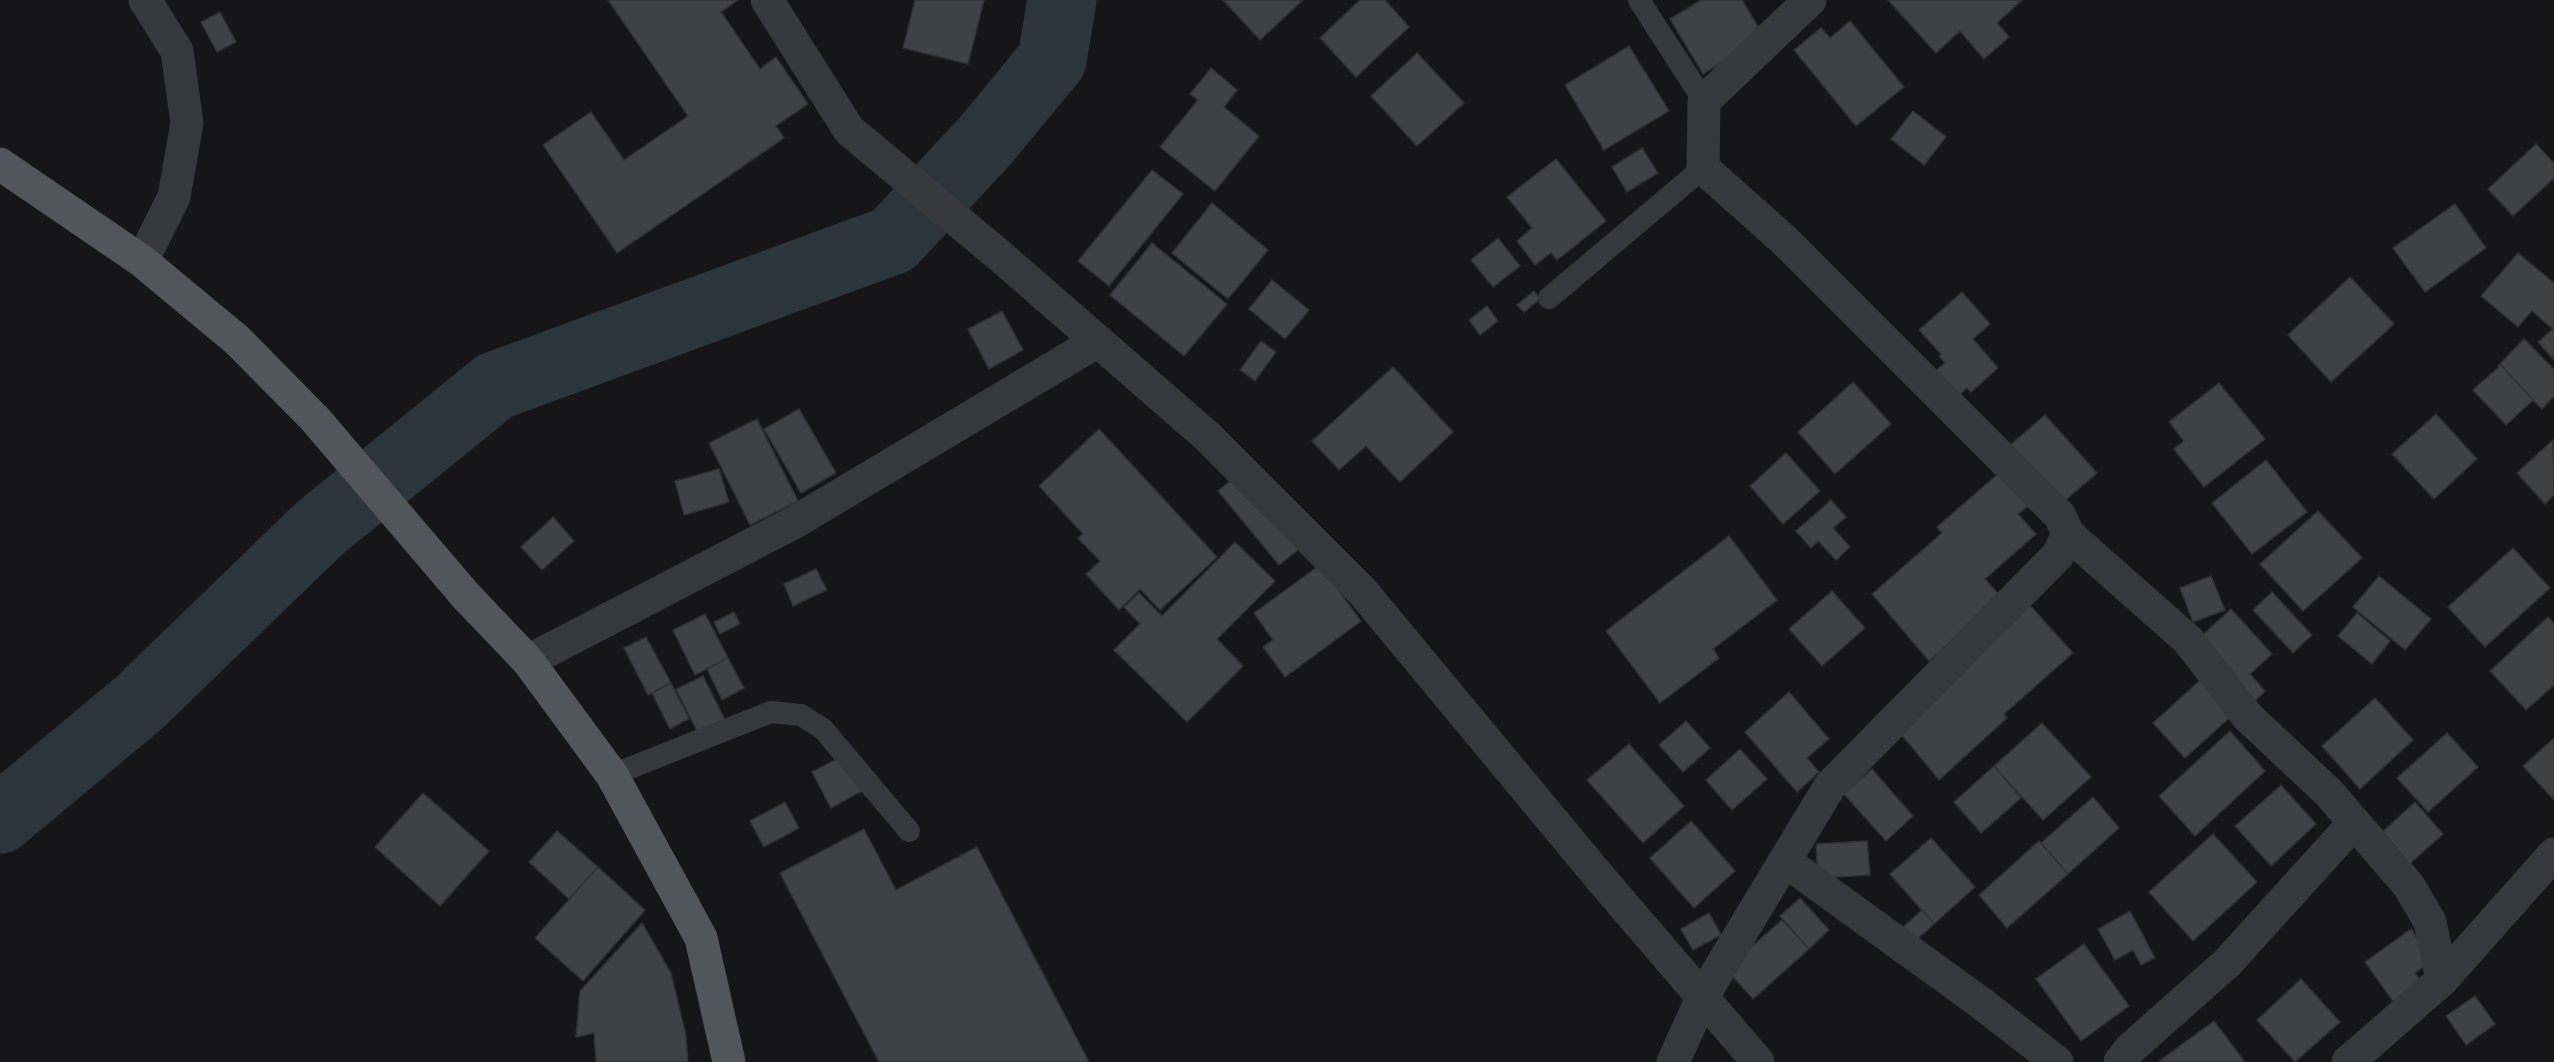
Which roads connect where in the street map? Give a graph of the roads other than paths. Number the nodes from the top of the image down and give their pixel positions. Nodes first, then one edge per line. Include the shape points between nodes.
1 (145, 0) edge
2 (767, 0) edge
3 (1639, 0) edge
4 (1810, 0) edge
5 (1704, 101) junction
6 (0, 164) edge
7 (1703, 168) junction
8 (142, 261) junction
9 (1549, 298) dead end
10 (1098, 341) junction
11 (2068, 534) junction
12 (528, 661) junction
13 (612, 775) junction
14 (2354, 823) junction
15 (909, 831) dead end
16 (2554, 854) edge
17 (1785, 861) junction
18 (2442, 980) junction
19 (1703, 996) junction
20 (729, 1062) edge
21 (1673, 1062) edge
22 (1758, 1062) edge
23 (2057, 1062) edge
24 (2120, 1062) edge
25 (2348, 1062) edge

1 - 8 street via 177,51 187,123 174,197
2 - 10 street via 849,130
3 - 5 lane
4 - 5 street
5 - 7 street
6 - 8 main road
7 - 9 lane
7 - 11 street via 1784,240 2044,499 2060,516
8 - 12 main road via 237,340 315,419 466,596
10 - 12 street via 795,522
10 - 19 street via 1208,437 1362,591
11 - 14 street via 2188,640 2248,717 2329,793
11 - 17 street via 2058,555 1830,786
12 - 13 main road
13 - 15 lane via 771,711 801,715 824,729
13 - 20 main road via 701,938
14 - 18 street via 2409,886 2430,922
14 - 24 street via 2227,963
16 - 18 street
17 - 19 street
17 - 23 street
18 - 25 street
19 - 21 street
19 - 22 street

